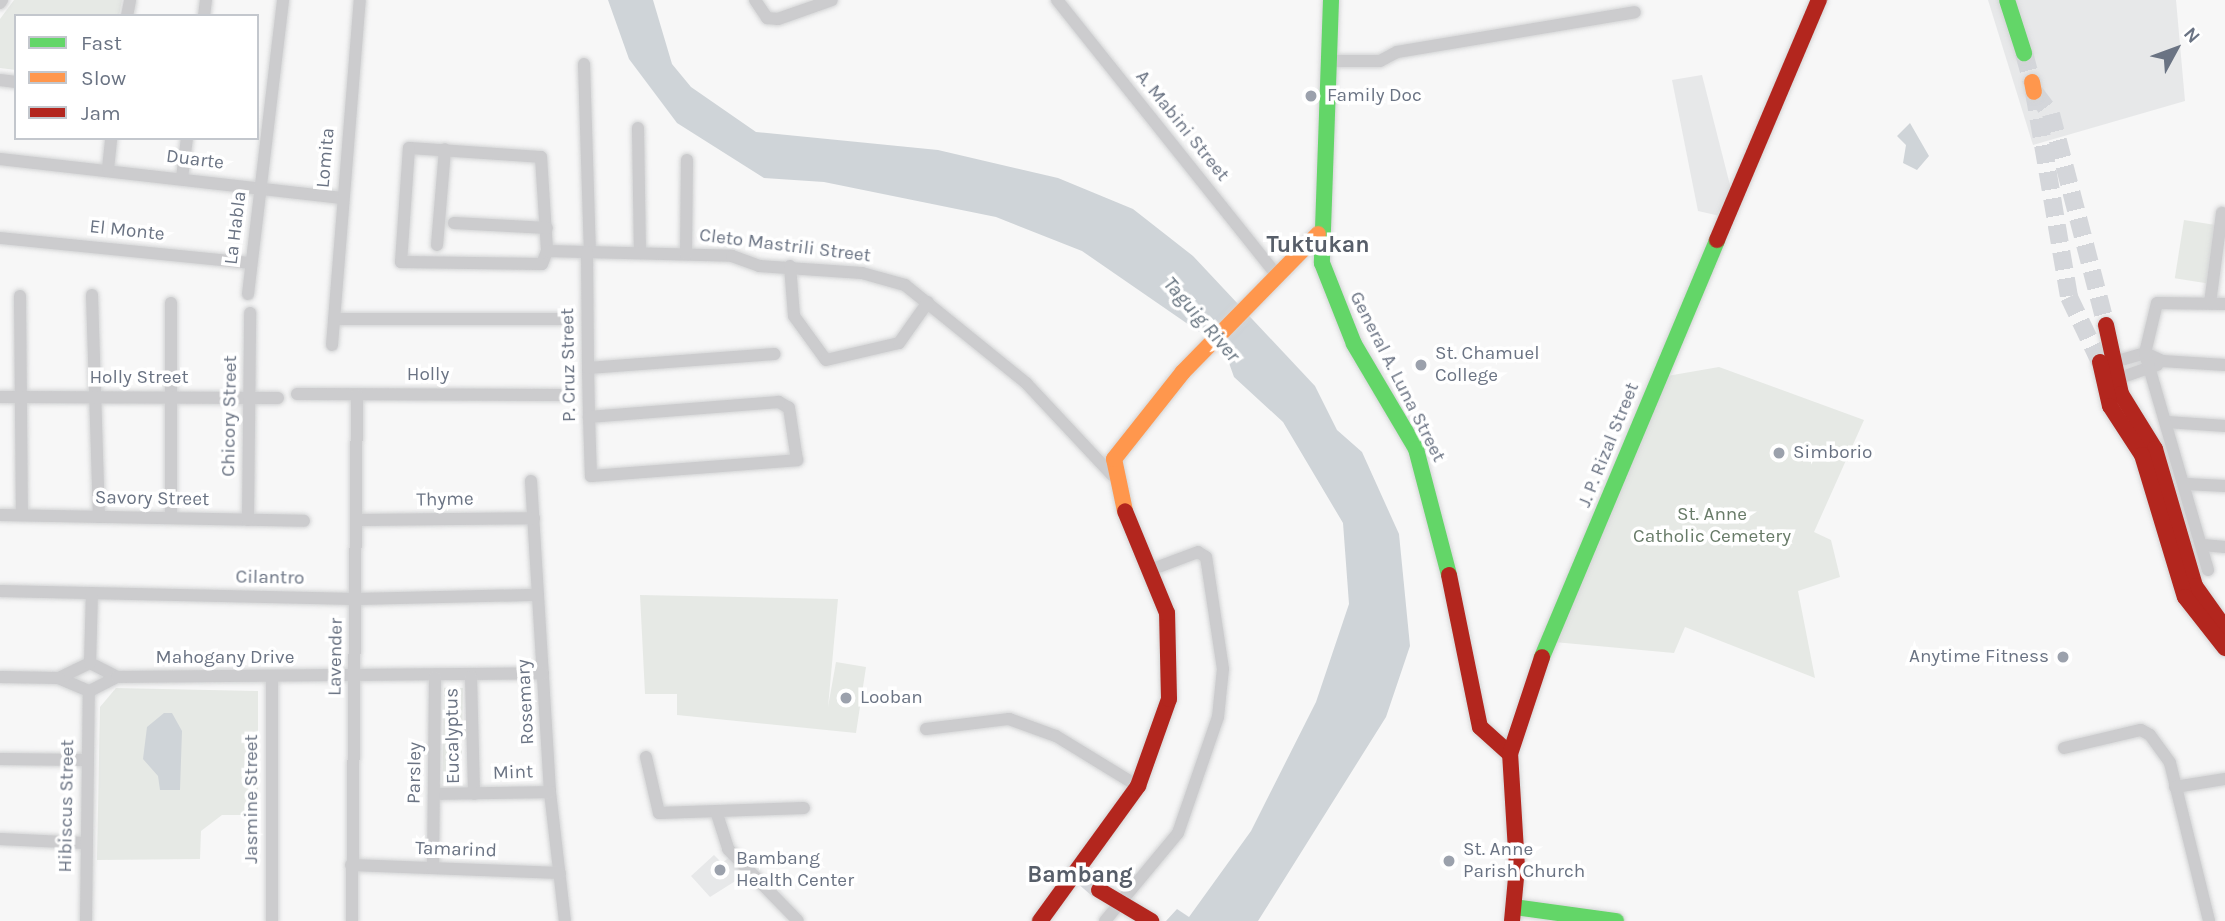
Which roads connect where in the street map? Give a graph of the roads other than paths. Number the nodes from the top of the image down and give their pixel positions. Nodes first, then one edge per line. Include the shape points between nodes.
1 (283, 0) edge
2 (360, 0) edge
3 (755, 0) edge
4 (832, 0) edge
5 (1057, 0) edge
6 (1331, 0) edge
7 (1819, 0) edge
8 (2007, 0) edge
9 (1635, 12) dead end
10 (2024, 53) tunnel mouth
11 (1331, 61) junction
12 (584, 64) dead end
13 (638, 128) dead end
14 (111, 140) edge
15 (187, 140) edge
16 (445, 149) junction
17 (0, 159) edge
18 (687, 160) dead end
19 (108, 169) junction
20 (182, 178) junction
21 (260, 188) junction
22 (342, 198) junction
23 (2222, 213) dead end
24 (454, 223) dead end
25 (547, 228) junction
26 (1318, 234) junction
27 (0, 238) edge
28 (437, 245) dead end
29 (547, 251) junction
30 (588, 252) junction
31 (639, 253) junction
32 (686, 254) junction
33 (251, 263) junction
34 (790, 267) junction
35 (1278, 277) junction
36 (248, 294) dead end
37 (92, 295) dead end
38 (20, 296) dead end
39 (928, 302) junction
40 (171, 303) dead end
41 (2210, 303) junction
42 (2225, 304) edge
43 (250, 313) dead end
44 (334, 319) junction
45 (560, 319) dead end
46 (2106, 325) tunnel mouth
47 (332, 345) dead end
48 (2145, 353) junction
49 (774, 354) dead end
50 (2162, 361) junction
51 (2104, 363) junction
52 (2225, 365) edge
53 (588, 368) junction
54 (2150, 369) junction
55 (2111, 381) junction
56 (297, 394) dead end
57 (357, 394) junction
58 (560, 395) dead end
59 (0, 397) edge
60 (174, 397) junction
61 (22, 398) junction
62 (98, 398) junction
63 (250, 398) junction
64 (278, 398) dead end
65 (589, 417) junction
66 (2167, 422) junction
67 (2225, 426) edge
68 (1112, 475) junction
69 (531, 481) dead end
70 (2186, 484) junction
71 (2225, 486) edge
72 (0, 515) edge
73 (22, 515) junction
74 (99, 517) junction
75 (171, 518) junction
76 (534, 518) junction
77 (248, 520) junction
78 (357, 520) junction
79 (304, 521) dead end
80 (2203, 545) junction
81 (2225, 547) edge
82 (1153, 569) junction
83 (2208, 570) dead end
84 (0, 591) edge
85 (92, 593) junction
86 (538, 595) junction
87 (356, 599) junction
88 (2225, 628) edge
89 (2225, 648) edge
90 (90, 663) junction
91 (543, 673) junction
92 (0, 677) edge
93 (117, 677) junction
94 (355, 677) junction
95 (435, 677) junction
96 (471, 677) junction
97 (59, 678) junction
98 (272, 678) junction
99 (89, 691) junction
100 (926, 729) dead end
101 (2064, 748) dead end
102 (1510, 754) junction
103 (646, 757) dead end
104 (0, 759) edge
105 (88, 760) junction
106 (2225, 779) edge
107 (1138, 786) junction
108 (2175, 787) junction
109 (550, 792) junction
110 (435, 794) junction
111 (474, 794) junction
112 (804, 808) dead end
113 (716, 811) junction
114 (0, 839) edge
115 (85, 844) junction
116 (351, 865) junction
117 (433, 868) junction
118 (560, 873) junction
119 (1099, 890) tunnel mouth
120 (1122, 904) junction
121 (1513, 914) edge
122 (86, 921) edge
123 (272, 921) edge
124 (352, 921) edge
125 (565, 921) edge
126 (798, 921) edge
127 (1041, 921) edge
128 (1105, 921) edge
129 (1151, 921) edge
130 (1616, 921) edge
131 (2209, 921) edge

1 - 21 street, La Habla
2 - 22 street, Lomita
3 - 4 street via 767,18 778,19
5 - 35 street, A. Mabini Street
6 - 11 main road, General A. Luna Street
7 - 102 main road, J. P. Rizal Street via 1544,651
8 - 10 main road
9 - 11 street via 1398,52 1380,61
11 - 26 main road, General A. Luna Street
12 - 30 street, P. Cruz Street
13 - 31 street
14 - 19 street
15 - 20 street
16 - 25 street via 541,157
16 - 28 street
16 - 29 street via 414,147 406,153 401,262 538,265
17 - 19 street, Duarte
18 - 32 street
19 - 20 street, Duarte
20 - 21 street, Duarte
21 - 22 street, Duarte
21 - 33 street, La Habla
22 - 44 street, Lomita
23 - 41 street
24 - 25 street
25 - 29 street
26 - 35 main road
26 - 102 main road, General A. Luna Street via 1341,317 1401,420 1426,479 1482,732
27 - 33 street, El Monte
29 - 30 street, Cleto Mastrili Street
30 - 31 street, Cleto Mastrili Street
30 - 53 street, P. Cruz Street
31 - 32 street, Cleto Mastrili Street
32 - 34 street, Cleto Mastrili Street
33 - 36 street, La Habla
34 - 39 street, Cleto Mastrili Street via 862,273 905,285
34 - 39 street via 794,316 826,360 899,343
35 - 68 main road via 1118,450
37 - 62 street
38 - 61 street
39 - 68 street, Cleto Mastrili Street via 1026,383
40 - 60 street
41 - 42 street
41 - 48 street via 2157,303
43 - 63 street, Chicory Street
44 - 45 street
44 - 47 street, Lomita
46 - 51 main road
48 - 50 street
48 - 51 street
48 - 54 street
49 - 53 street
50 - 52 street
50 - 54 street
51 - 55 main road
53 - 65 street, P. Cruz Street
54 - 55 street
54 - 66 street
55 - 88 main road via 2155,449 2195,586
55 - 89 main road via 2110,406 2142,456 2185,597
56 - 57 street, Holly
57 - 58 street, Holly
57 - 78 street, Lavender
59 - 61 street, Holly Street
60 - 62 street, Holly Street
60 - 63 street, Holly Street
60 - 75 street
61 - 62 street, Holly Street
61 - 73 street
62 - 74 street
63 - 64 street, Holly Street
63 - 77 street, Chicory Street
65 - 65 street, P. Cruz Street via 779,402 789,408 797,454 792,463 592,476
66 - 67 street
66 - 70 street
68 - 82 main road
69 - 76 street, Rosemary
70 - 71 street
70 - 80 street
72 - 73 street, Savory Street
73 - 74 street, Savory Street
74 - 75 street, Savory Street
75 - 77 street, Savory Street
76 - 78 street, Thyme
76 - 86 street, Rosemary
77 - 79 street, Savory Street
78 - 87 street, Lavender
80 - 81 street
80 - 83 street
82 - 107 main road via 1167,612 1172,672 1160,731
82 - 120 street via 1198,552 1206,556 1223,669 1209,750 1178,833
84 - 85 street, Cilantro
85 - 87 street, Cilantro
85 - 90 street
86 - 87 street, Cilantro
86 - 91 street, Rosemary
87 - 94 street, Lavender
90 - 93 street
90 - 97 street
91 - 96 street, Mahogany Drive
91 - 109 street, Rosemary
92 - 97 street
93 - 98 street, Mahogany Drive
93 - 99 street
94 - 95 street, Mahogany Drive
94 - 98 street, Mahogany Drive
94 - 116 street, Lavender
95 - 96 street, Mahogany Drive
95 - 110 street, Parsley
96 - 111 street, Eucalyptus
97 - 99 street
98 - 123 street, Jasmine Street
99 - 105 street, Hibiscus Street
100 - 107 street via 1009,719 1056,736
101 - 108 street via 2145,732 2168,760
102 - 121 main road, J. P. Rizal Street
103 - 113 street via 655,811
104 - 105 street
105 - 115 street, Hibiscus Street
106 - 108 street
107 - 127 main road via 1082,876
108 - 131 street
109 - 111 street, Mint
109 - 118 street, Rosemary
110 - 111 street, Mint
110 - 117 street, Parsley
112 - 113 street
113 - 126 street via 727,849
114 - 115 street
115 - 122 street, Hibiscus Street
116 - 117 street, Tamarind
116 - 124 street, Lavender
117 - 118 street, Tamarind
118 - 125 street, Rosemary
119 - 120 main road
120 - 128 street
120 - 129 main road
121 - 130 main road

